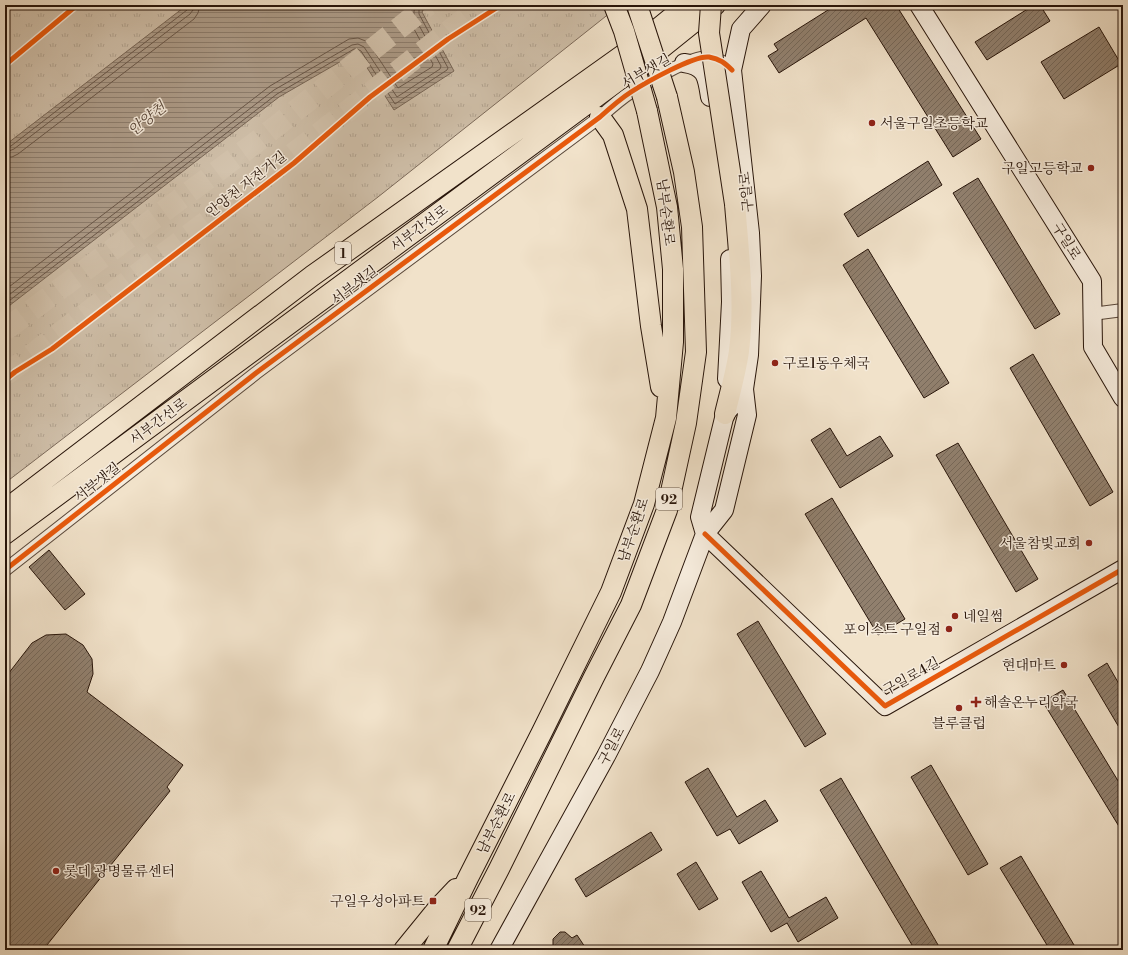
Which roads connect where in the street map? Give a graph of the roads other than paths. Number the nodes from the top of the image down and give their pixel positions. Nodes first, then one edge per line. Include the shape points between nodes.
1 (614, 5) edge
2 (637, 5) edge
3 (687, 5) edge
4 (711, 5) edge
5 (715, 5) edge
6 (762, 5) edge
7 (919, 5) edge
8 (741, 29) junction
9 (710, 57) junction
10 (684, 63) junction
11 (732, 70) junction
12 (600, 117) junction
13 (1123, 310) edge
14 (1092, 314) junction
15 (744, 389) junction
16 (1123, 398) edge
17 (725, 414) junction
18 (666, 418) junction
19 (5, 510) edge
20 (5, 534) edge
21 (704, 534) junction
22 (1123, 569) edge
23 (5, 570) edge
24 (468, 878) junction
25 (502, 948) edge
26 (404, 950) edge
27 (433, 950) edge
28 (457, 950) edge

1 - 18 main road, 남부순환로 / 92, bridge via 647,111 667,208 673,269 673,342
2 - 28 main road, 남부순환로 / 92, bridge via 667,97 684,172 692,227 696,352 686,423 666,510 631,605
3 - 19 main road, 서부간선로 / 1 via 644,40 312,276
4 - 17 main road, bridge via 709,33 735,204 740,270 739,351
5 - 20 main road, 서부간선로 / 1 via 654,54
6 - 8 main road, 구일로
7 - 14 main road, 구일로 via 1092,281
8 - 9 main road
8 - 11 main road, 구일로
9 - 10 street, 서부샛길
9 - 11 street via 724,61
10 - 12 street, 서부샛길 via 631,92
10 - 17 main road via 700,68 706,76 726,203 731,302
11 - 15 main road, 구일로 via 750,232 752,276 749,355
12 - 18 main road via 613,135 636,209
12 - 23 street, 서부샛길 via 256,373
13 - 14 street
14 - 16 main road, 구일로 via 1093,347
15 - 17 main road, 구일로
15 - 21 main road, 구일로 via 747,415 724,510
17 - 21 main road, 구일로 via 700,517
18 - 24 main road, 남부순환로 / 92 via 644,504 611,592
21 - 22 main road, 구일로4길 via 885,706
21 - 25 main road, 구일로 via 672,622 650,671
24 - 26 main road via 439,907
24 - 27 main road, 남부순환로 / 92

